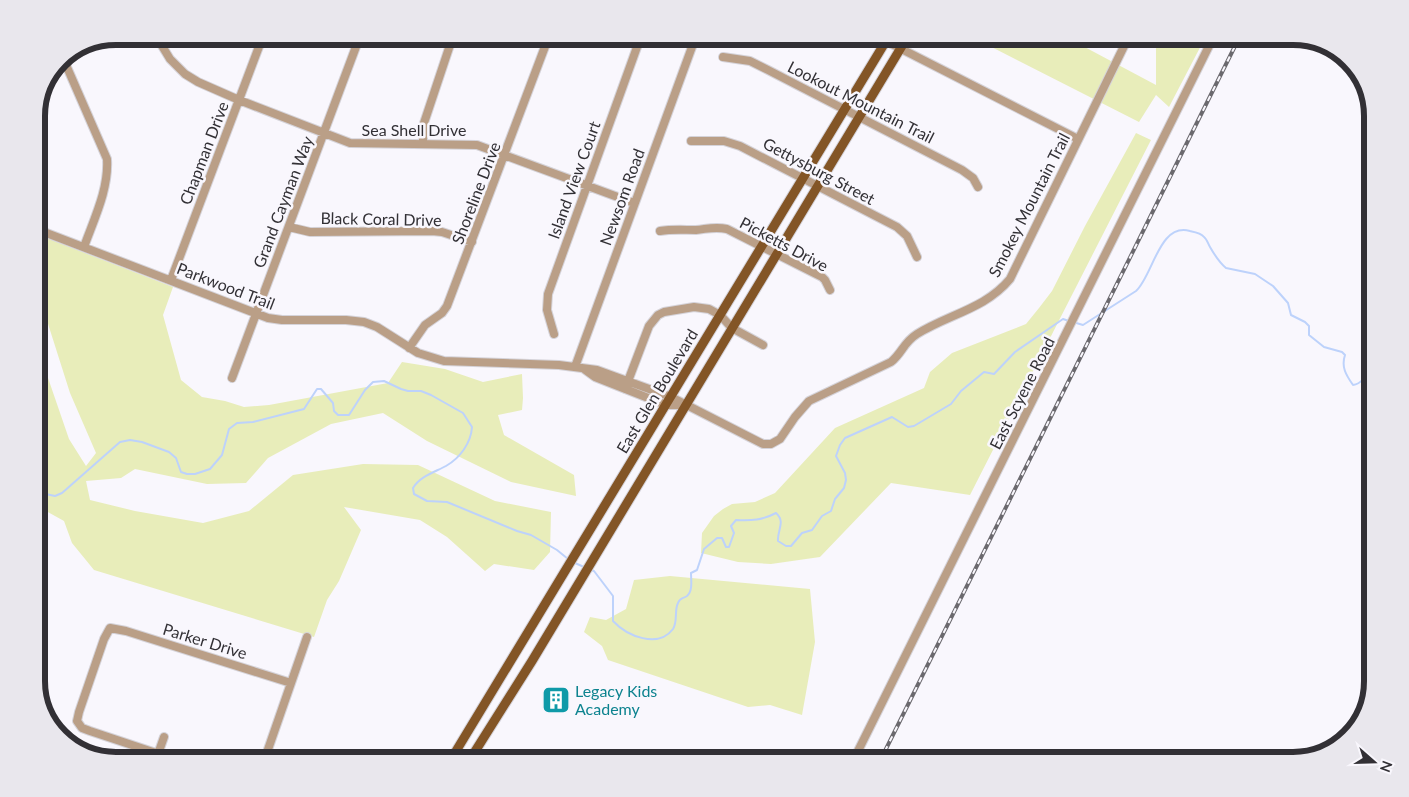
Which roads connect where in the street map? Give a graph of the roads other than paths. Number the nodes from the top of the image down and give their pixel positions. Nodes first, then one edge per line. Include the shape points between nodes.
1 (161, 45) edge
2 (260, 45) edge
3 (357, 45) edge
4 (450, 45) edge
5 (546, 45) edge
6 (637, 45) edge
7 (693, 45) edge
8 (883, 45) edge
9 (895, 45) edge
10 (902, 45) edge
11 (1125, 45) edge
12 (1210, 45) edge
13 (900, 49) junction
14 (722, 57) dead end
15 (66, 66) edge
16 (239, 100) junction
17 (844, 110) junction
18 (860, 118) junction
19 (324, 134) junction
20 (1078, 139) junction
21 (691, 141) dead end
22 (423, 143) junction
23 (505, 155) junction
24 (803, 178) junction
25 (586, 185) junction
26 (818, 187) junction
27 (978, 187) dead end
28 (634, 203) junction
29 (289, 227) junction
30 (660, 231) dead end
31 (45, 232) edge
32 (472, 242) junction
33 (84, 247) junction
34 (761, 247) junction
35 (776, 255) junction
36 (917, 257) dead end
37 (171, 280) junction
38 (830, 290) dead end
39 (256, 314) junction
40 (720, 315) junction
41 (732, 328) junction
42 (554, 334) dead end
43 (763, 345) dead end
44 (410, 348) junction
45 (575, 367) junction
46 (232, 378) dead end
47 (627, 385) junction
48 (671, 397) junction
49 (666, 405) junction
50 (686, 405) junction
51 (307, 637) dead end
52 (291, 683) junction
53 (476, 720) junction
54 (490, 729) junction
55 (164, 737) dead end
56 (152, 752) edge
57 (159, 752) edge
58 (267, 752) edge
59 (456, 752) edge
60 (475, 752) edge
61 (858, 752) edge

1 - 16 street, Sea Shell Drive via 185,74
2 - 16 street, Chapman Drive
3 - 19 street, Grand Cayman Way
4 - 22 street via 423,126
5 - 23 street, Shoreline Drive
6 - 25 street, Island View Court
7 - 28 street, Newsom Road
8 - 17 main road, East Glen Boulevard
9 - 13 street
10 - 13 main road, East Glen Boulevard
11 - 20 street, Smokey Mountain Trail
12 - 61 street, East Scyene Road
13 - 18 main road, East Glen Boulevard
13 - 20 street
14 - 17 street, Lookout Mountain Trail via 750,61
15 - 33 street via 107,159 104,191
16 - 19 street, Sea Shell Drive
16 - 37 street, Chapman Drive
17 - 18 street, Lookout Mountain Trail
17 - 24 main road, East Glen Boulevard
18 - 26 main road, East Glen Boulevard
18 - 27 street, Lookout Mountain Trail via 962,170 973,178
19 - 22 street, Sea Shell Drive via 359,144
19 - 29 street, Grand Cayman Way
20 - 50 street, Smokey Mountain Trail via 1010,279 994,295 918,334 904,344 891,362 809,402 780,439 771,444 763,444
21 - 24 street, Gettysburg Street via 731,142
22 - 23 street, Sea Shell Drive via 469,144
23 - 25 street, Sea Shell Drive
23 - 32 street, Shoreline Drive
24 - 26 street, Gettysburg Street
24 - 34 main road, East Glen Boulevard
25 - 28 street, Sea Shell Drive
25 - 42 street, Island View Court via 548,294 547,310
26 - 35 main road, East Glen Boulevard
26 - 36 street, Gettysburg Street via 897,227 908,236
28 - 45 street, Newsom Road
29 - 32 street, Black Coral Drive via 310,232 432,230
29 - 39 street, Grand Cayman Way
30 - 34 street, Picketts Drive via 720,227
31 - 33 street, Parkwood Trail
32 - 44 street, Shoreline Drive via 444,310 425,325
33 - 37 street, Parkwood Trail
34 - 35 street, Picketts Drive
34 - 40 main road, East Glen Boulevard
35 - 38 street, Picketts Drive via 822,277
35 - 41 main road, East Glen Boulevard
37 - 39 street, Parkwood Trail
39 - 44 street, Parkwood Trail via 282,320 364,322
39 - 46 street, Grand Cayman Way
40 - 41 street
40 - 47 street via 699,306 658,315 649,326
40 - 48 main road, East Glen Boulevard
41 - 43 street
41 - 50 main road, East Glen Boulevard
44 - 45 street, Parkwood Trail via 444,361
45 - 47 street, Parkwood Trail via 597,370
47 - 48 street, Parkwood Trail
47 - 49 street, Parkwood Trail
48 - 49 main road, East Glen Boulevard
48 - 50 street, Parkwood Trail
49 - 50 street, Parkwood Trail
49 - 53 main road, East Glen Boulevard
50 - 54 main road, East Glen Boulevard
51 - 52 street
52 - 56 street, Parker Drive via 110,628 78,721 82,728
52 - 58 street
53 - 54 main road
53 - 59 main road, East Glen Boulevard
54 - 60 main road, East Glen Boulevard
55 - 57 street

